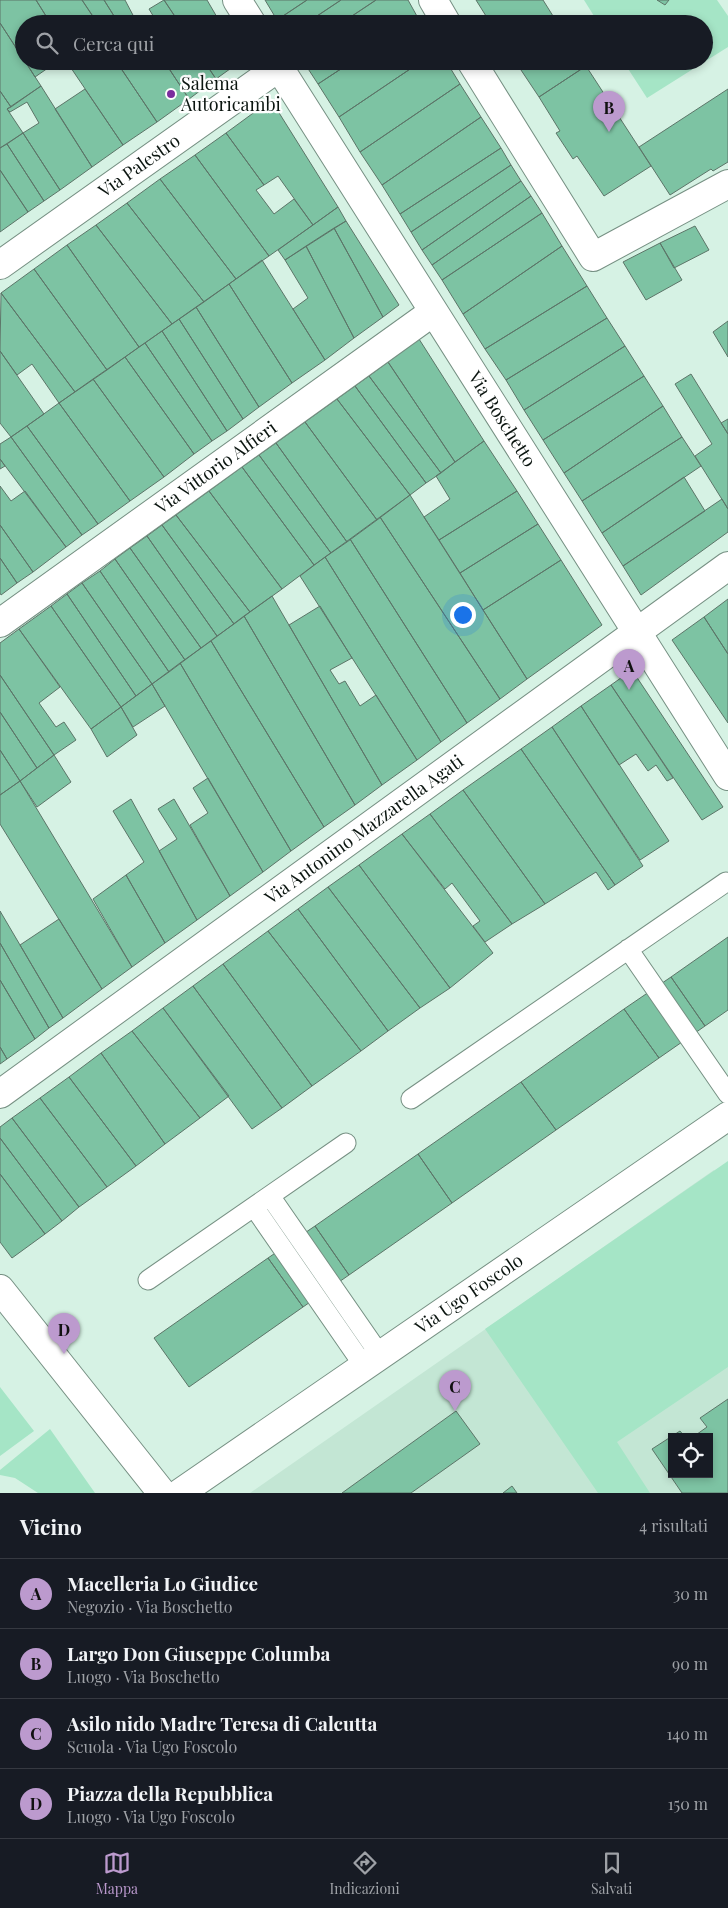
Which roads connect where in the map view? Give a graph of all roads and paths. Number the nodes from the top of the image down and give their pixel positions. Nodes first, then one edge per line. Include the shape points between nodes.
1 (237, 0) edge
2 (432, 0) edge
3 (246, 15) edge
4 (441, 15) edge
5 (269, 70) edge
6 (281, 70) edge
7 (477, 70) edge
8 (728, 184) edge
9 (0, 265) edge
10 (433, 312) junction
11 (728, 566) edge
12 (0, 624) edge
13 (637, 630) junction
14 (728, 776) edge
15 (726, 882) dead end
16 (628, 949) junction
17 (0, 1094) edge
18 (728, 1094) edge
19 (411, 1099) dead end
20 (728, 1116) edge
21 (346, 1143) dead end
22 (270, 1196) junction
23 (254, 1207) junction
24 (148, 1280) dead end
25 (0, 1289) edge
26 (372, 1361) junction
27 (162, 1493) edge
28 (180, 1493) edge

1 - 3 street
2 - 4 street
5 - 9 street, Via Palestro
6 - 10 street, Via Boschetto
7 - 8 street via 593,257
10 - 12 street, Via Vittorio Alfieri
10 - 13 street, Via Boschetto
11 - 13 street, Via Antonino Mazzarella Agati
13 - 14 street, Via Boschetto
13 - 17 street, Via Antonino Mazzarella Agati
15 - 16 lane
16 - 18 lane
16 - 19 lane
20 - 26 street, Via Ugo Foscolo
21 - 22 lane
22 - 23 lane
22 - 26 lane
23 - 24 lane
23 - 26 lane
25 - 27 street
26 - 28 street, Via Ugo Foscolo

